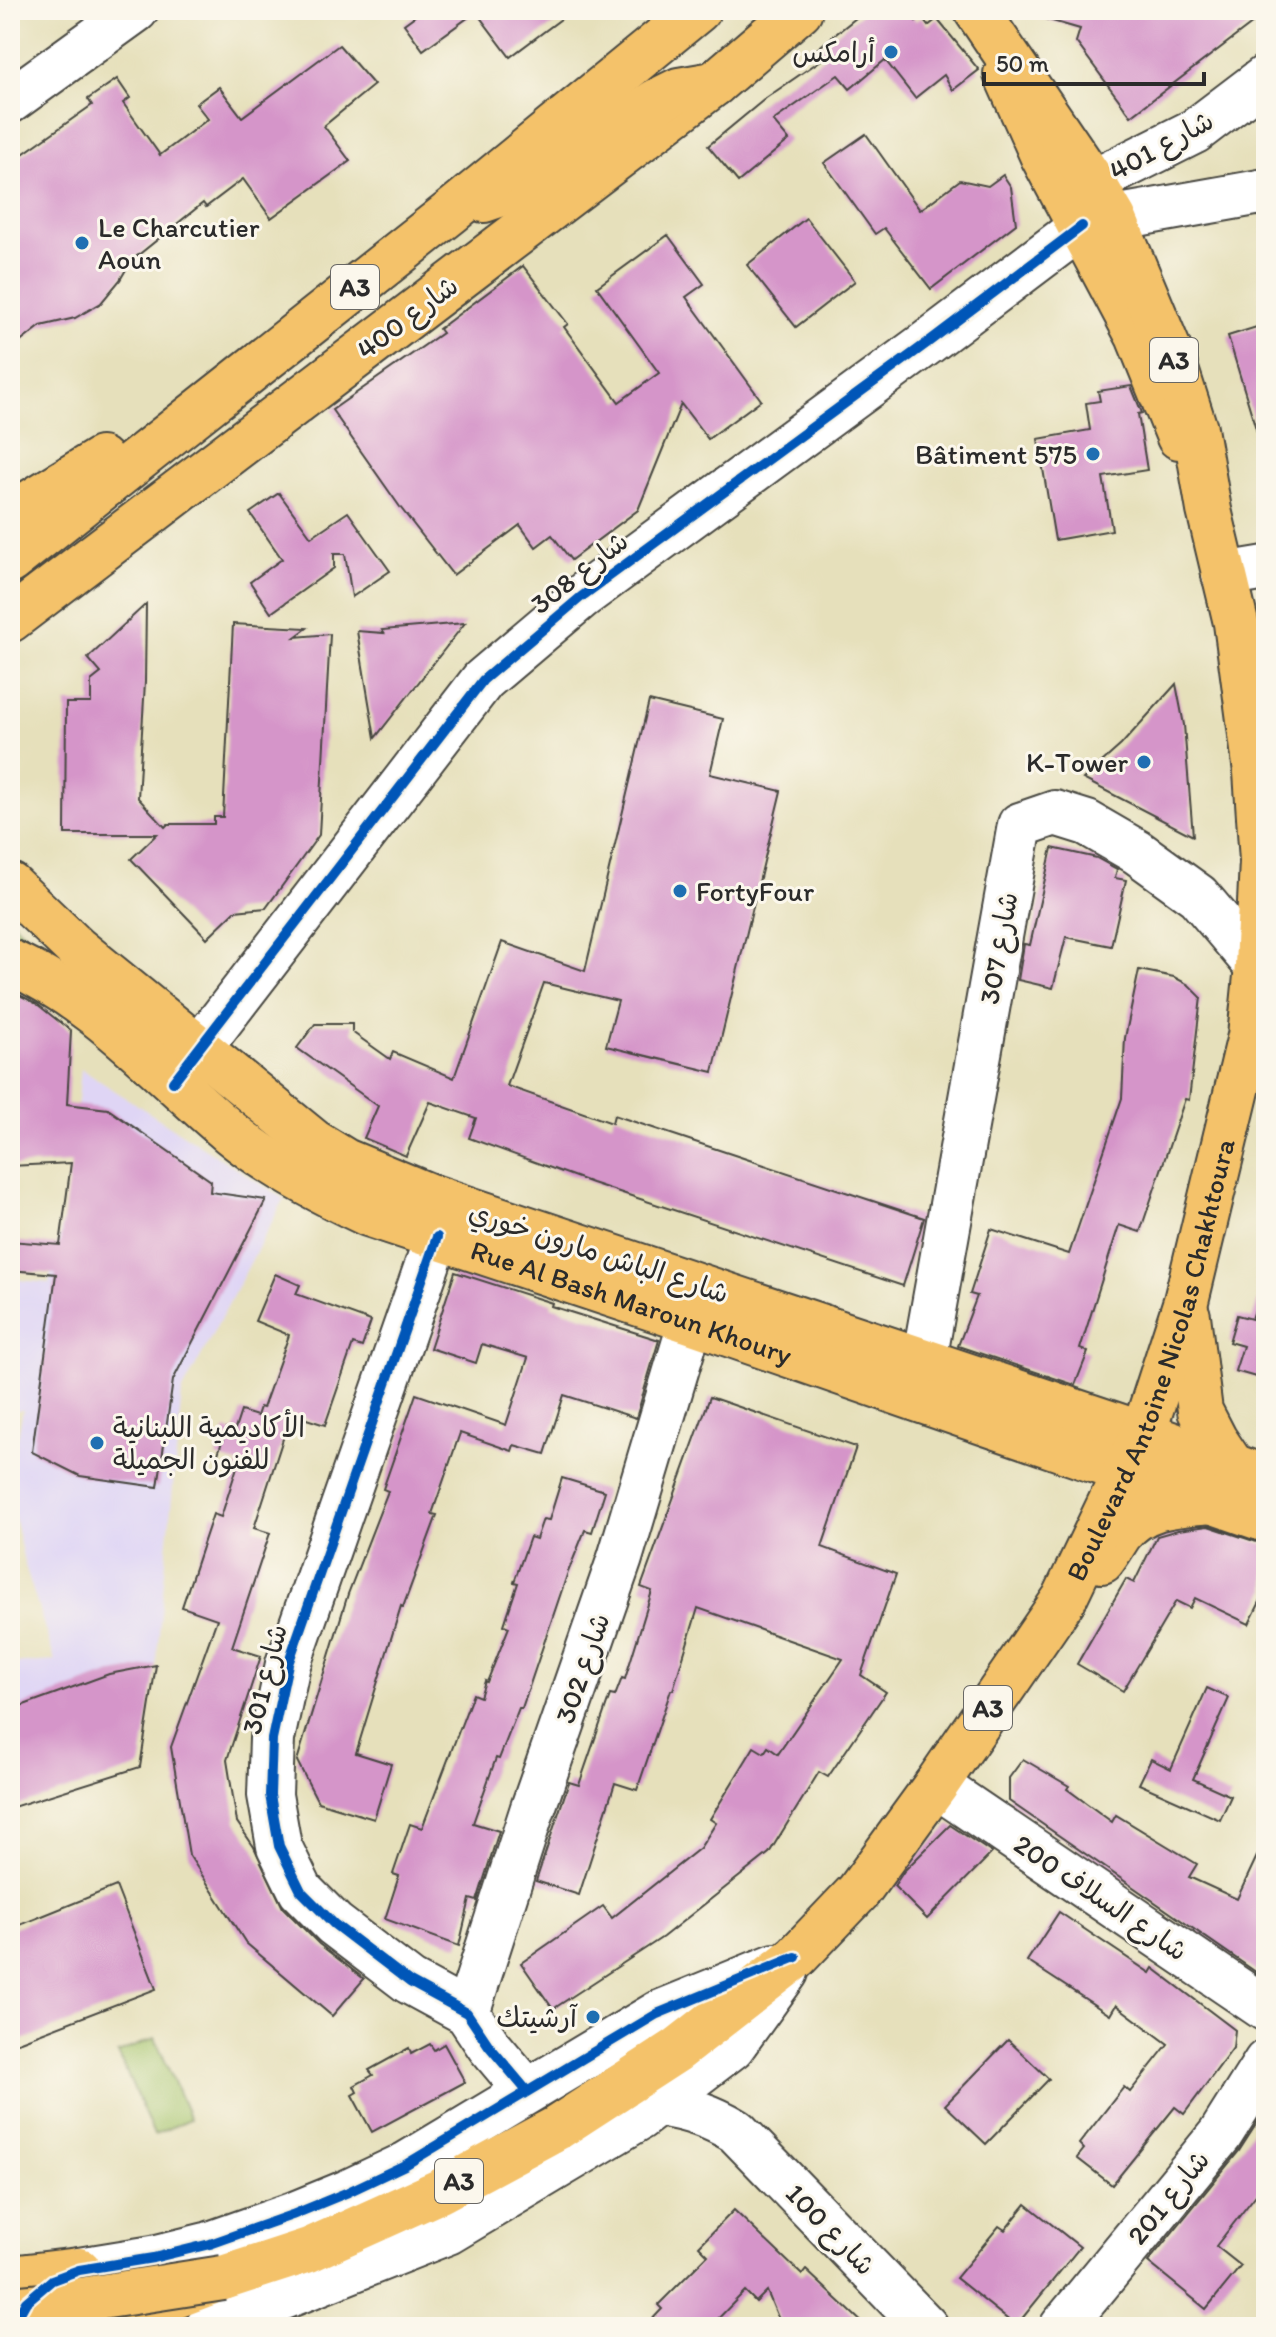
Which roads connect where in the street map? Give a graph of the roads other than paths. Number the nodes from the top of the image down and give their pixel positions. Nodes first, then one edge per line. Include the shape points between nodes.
1 (136, 10) edge
2 (698, 10) edge
3 (797, 11) edge
4 (975, 11) edge
5 (1266, 77) edge
6 (714, 84) junction
7 (10, 101) edge
8 (1266, 191) edge
9 (1096, 209) junction
10 (451, 212) junction
11 (203, 408) junction
12 (10, 515) edge
13 (10, 561) edge
14 (1245, 572) edge
15 (10, 620) edge
16 (10, 885) edge
17 (1264, 890) edge
18 (10, 962) edge
19 (1257, 966) junction
20 (186, 1066) junction
21 (437, 1237) junction
22 (1186, 1301) junction
23 (691, 1321) junction
24 (924, 1361) junction
25 (1135, 1452) junction
26 (1237, 1482) edge
27 (1266, 1520) edge
28 (1064, 1599) junction
29 (936, 1785) junction
30 (796, 1957) junction
31 (1266, 2009) edge
32 (467, 2013) junction
33 (732, 2047) junction
34 (1266, 2062) edge
35 (527, 2091) junction
36 (660, 2104) junction
37 (736, 2131) junction
38 (79, 2270) junction
39 (10, 2278) edge
40 (223, 2278) junction
41 (10, 2309) edge
42 (12, 2327) edge
43 (95, 2327) edge
44 (208, 2327) edge
45 (926, 2327) edge
46 (1062, 2327) edge

1 - 7 street
2 - 10 main road, A3
3 - 6 main road, شارع 400
4 - 9 main road, Boulevard Antoine Nicolas Chakhtoura / A3
5 - 9 street, شارع 401
6 - 10 main road via 679,90 531,184
6 - 15 main road, شارع 400
8 - 9 street
9 - 14 main road, Boulevard Antoine Nicolas Chakhtoura / A3 via 1185,392 1209,510
9 - 20 street, شارع 308 via 914,353 581,597 483,680
10 - 11 main road, A3
11 - 12 main road via 137,437
11 - 13 main road, A3
14 - 17 main road, Boulevard Antoine Nicolas Chakhtoura / A3 via 1236,623 1256,772
16 - 20 main road, شارع الباش مارون خوري
17 - 19 main road, Boulevard Antoine Nicolas Chakhtoura / A3
18 - 20 main road, Rue Al Bash Maroun Khoury
19 - 22 main road, Boulevard Antoine Nicolas Chakhtoura / A3 via 1250,1036
19 - 24 street, شارع 307 via 1198,896 1137,852 1087,823 1055,813 1020,825
20 - 21 main road, Rue Al Bash Maroun Khoury via 234,1135 332,1197
20 - 24 main road, شارع الباش مارون خوري via 379,1176
21 - 23 main road, Rue Al Bash Maroun Khoury
21 - 32 street, شارع 301 via 288,1664 272,1739 270,1795 279,1846 301,1891 334,1924 410,1982
22 - 25 main road, Boulevard Antoine Nicolas Chakhtoura / A3
22 - 26 main road via 1200,1411
23 - 25 main road, Rue Al Bash Maroun Khoury
23 - 32 street, شارع 302 via 620,1558
24 - 25 main road, شارع الباش مارون خوري
25 - 26 main road, Rue Al Bash Maroun Khoury
25 - 28 main road, Boulevard Antoine Nicolas Chakhtoura / A3
26 - 27 main road, Rue Al Bash Maroun Khoury
26 - 28 main road via 1135,1518 1094,1571
28 - 29 main road, Boulevard Antoine Nicolas Chakhtoura / A3
29 - 30 main road, Boulevard Antoine Nicolas Chakhtoura / A3 via 858,1892
29 - 31 street, 200 شارع السلاف
30 - 33 street, Boulevard Antoine Nicolas Chakhtoura
30 - 35 street, Boulevard Antoine Nicolas Chakhtoura via 657,2014
30 - 40 main road, A3 via 677,2050 557,2128 440,2191 309,2250
32 - 35 street, شارع 301
33 - 36 street, Boulevard Antoine Nicolas Chakhtoura
33 - 37 street via 726,2089
34 - 46 street, شارع 201 via 1220,2135
35 - 38 street, Boulevard Antoine Nicolas Chakhtoura via 405,2165 292,2215 210,2244
36 - 37 street via 713,2117
36 - 44 street, Boulevard Antoine Nicolas Chakhtoura via 448,2232
37 - 45 street, شارع 100
38 - 39 main road
38 - 42 street, Boulevard Antoine Nicolas Chakhtoura via 36,2292
40 - 41 main road, bridge
40 - 43 main road, A3, bridge

